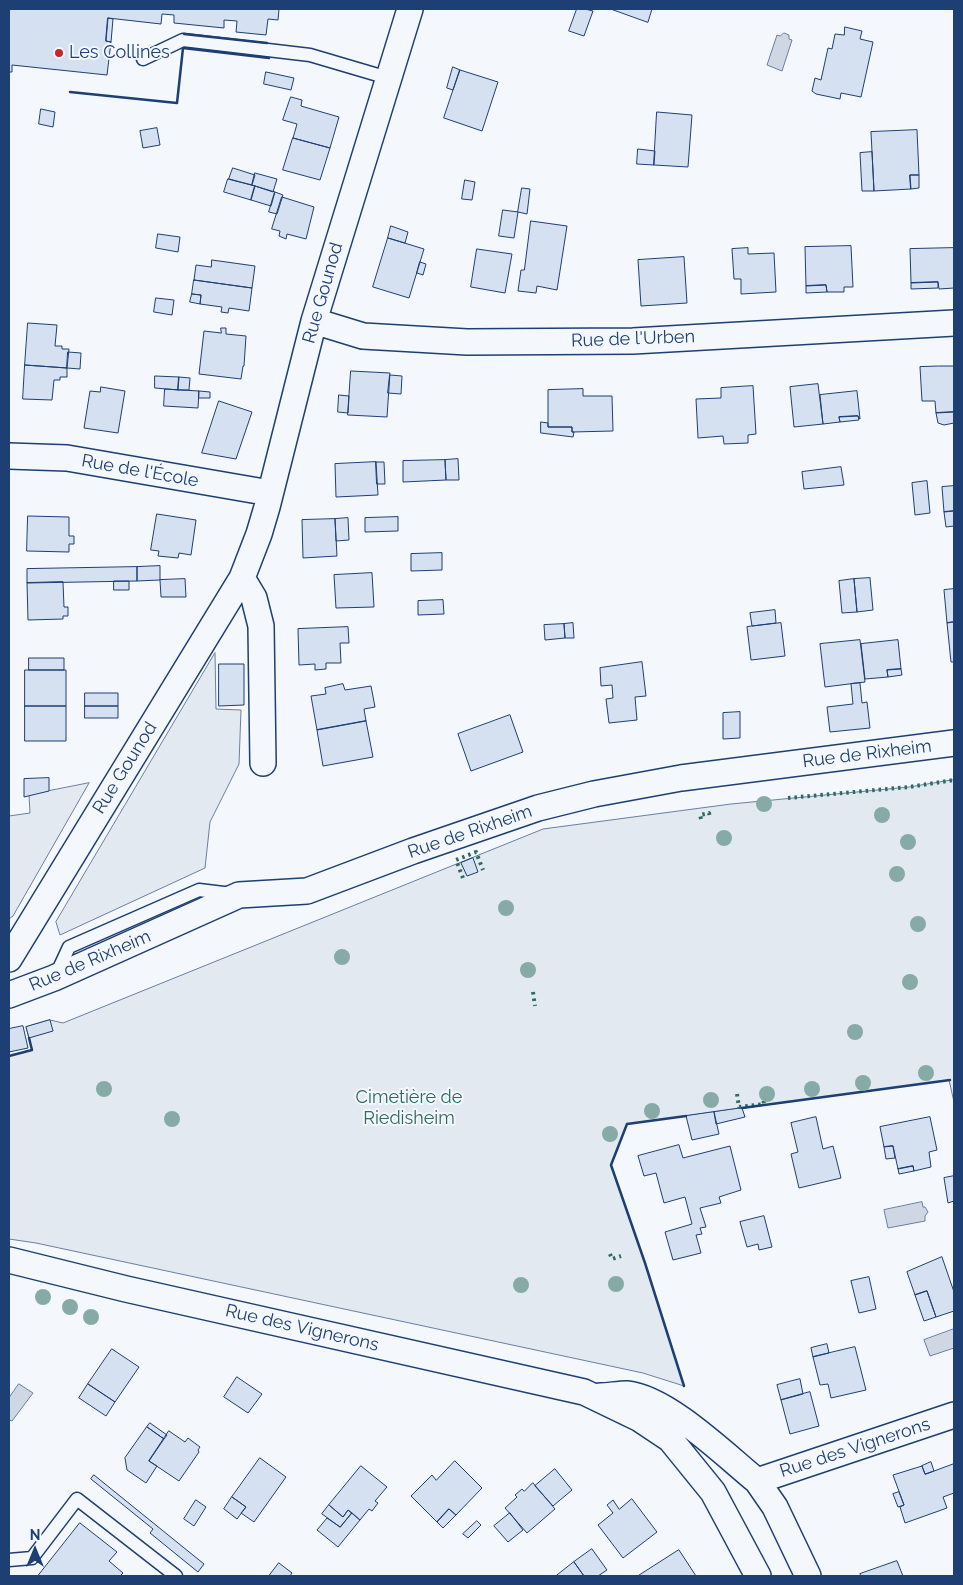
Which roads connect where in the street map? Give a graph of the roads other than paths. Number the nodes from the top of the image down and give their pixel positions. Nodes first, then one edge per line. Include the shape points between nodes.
1 (410, 9) edge
2 (143, 59) dead end
3 (388, 78) junction
4 (314, 321) junction
5 (954, 323) edge
6 (9, 456) edge
7 (270, 492) junction
8 (242, 578) junction
9 (954, 743) edge
10 (263, 762) dead end
11 (9, 957) edge
12 (9, 995) edge
13 (9, 1260) edge
14 (595, 1397) junction
15 (954, 1415) edge
16 (757, 1481) junction
17 (9, 1560) edge
18 (176, 1576) edge
19 (758, 1576) edge
20 (808, 1576) edge

1 - 3 street, Rue Gounod
2 - 3 lane via 183,40 310,55
3 - 4 street, Rue Gounod
4 - 5 street, Rue de l'Urben via 362,336 468,342 633,341
4 - 7 street, Rue Gounod
6 - 7 street, Rue de l'École via 67,458
7 - 8 street, Rue Gounod via 260,534
8 - 10 street via 254,598 261,626
8 - 11 street, Rue Gounod
9 - 12 street, Rue de Rixheim via 699,775 538,808 413,850 307,891 239,895
13 - 14 street, Rue des Vignerons
14 - 16 street, Rue des Vignerons via 627,1394 646,1399 682,1419
14 - 19 street, Rue des Vignerons via 640,1419 670,1439 713,1492
15 - 16 street, Rue des Vignerons
16 - 20 street, Rue des Vignerons via 775,1507
17 - 18 lane via 32,1558 77,1499

